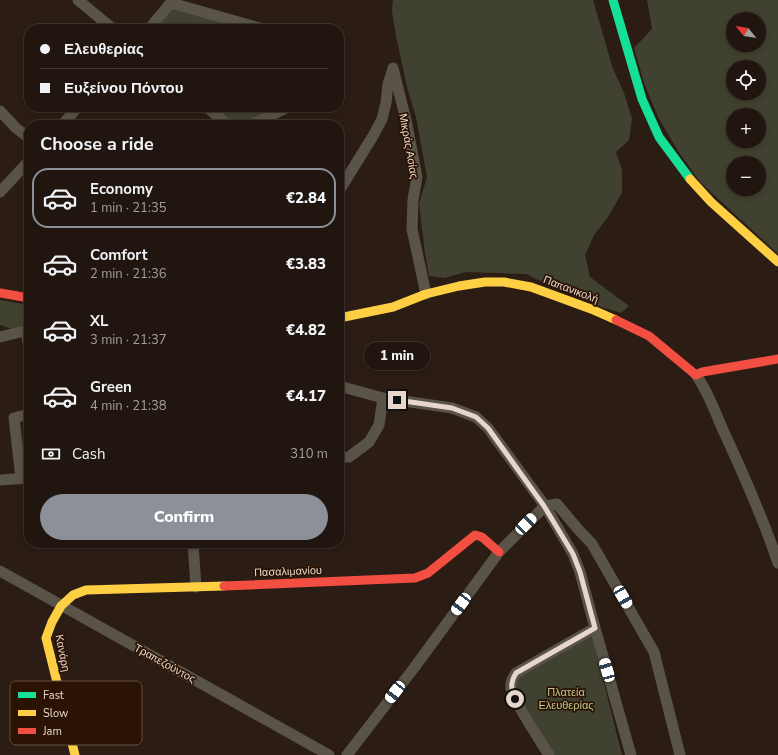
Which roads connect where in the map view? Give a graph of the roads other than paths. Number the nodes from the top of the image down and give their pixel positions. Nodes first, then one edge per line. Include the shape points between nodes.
1 (78, 0) edge
2 (613, 0) edge
3 (172, 2) edge
4 (106, 24) edge
5 (153, 24) edge
6 (246, 24) edge
7 (0, 110) edge
8 (74, 112) edge
9 (213, 112) edge
10 (278, 112) edge
11 (66, 120) edge
12 (222, 120) edge
13 (261, 120) edge
14 (24, 134) edge
15 (24, 166) edge
16 (344, 183) edge
17 (0, 192) edge
18 (778, 262) edge
19 (0, 293) edge
20 (426, 294) junction
21 (24, 297) edge
22 (344, 317) edge
23 (0, 330) edge
24 (24, 331) edge
25 (6, 336) edge
26 (778, 359) edge
27 (696, 375) junction
28 (344, 387) edge
29 (383, 398) junction
30 (24, 415) edge
31 (344, 458) edge
32 (24, 473) edge
33 (24, 478) edge
34 (0, 480) edge
35 (544, 506) junction
36 (193, 548) edge
37 (499, 552) junction
38 (778, 563) edge
39 (0, 571) edge
40 (196, 587) junction
41 (62, 606) junction
42 (595, 628) junction
43 (57, 681) edge
44 (73, 745) edge
45 (75, 755) edge
46 (329, 755) edge
47 (347, 755) edge
48 (549, 755) edge
49 (631, 755) edge
50 (680, 755) edge

1 - 4 street
2 - 18 street via 642,99 659,137 678,165 707,198
3 - 5 street
3 - 6 street
7 - 14 street
8 - 11 street
9 - 12 street
10 - 13 street
15 - 17 street
16 - 20 street, Μικράς Ασίας via 382,119 393,68 417,177 412,229
19 - 21 street
20 - 22 street, Παπανικολή via 393,307
20 - 27 street, Παπανικολή via 485,282 504,282 531,287 591,309 649,336
23 - 25 street
24 - 25 street
26 - 27 street
27 - 38 street via 740,467
28 - 29 street
29 - 31 street via 379,425 369,442 349,457
29 - 35 street via 452,408 476,417 488,428
30 - 32 street via 14,418
33 - 34 street
35 - 37 street
35 - 42 street via 573,554
35 - 50 street via 557,504 592,544 654,652
36 - 40 street
37 - 40 street, Πασαλιμανίου via 482,537 475,535 428,573 415,578
37 - 47 street
39 - 41 street, Τραπεζούντος
40 - 41 street, Πασαλιμανίου via 86,590 77,592
41 - 43 street, Κανάρη via 47,631 46,638
41 - 46 street, Τραπεζούντος
42 - 48 street via 516,673 511,680 515,699
42 - 49 street
44 - 45 street, Κανάρη

